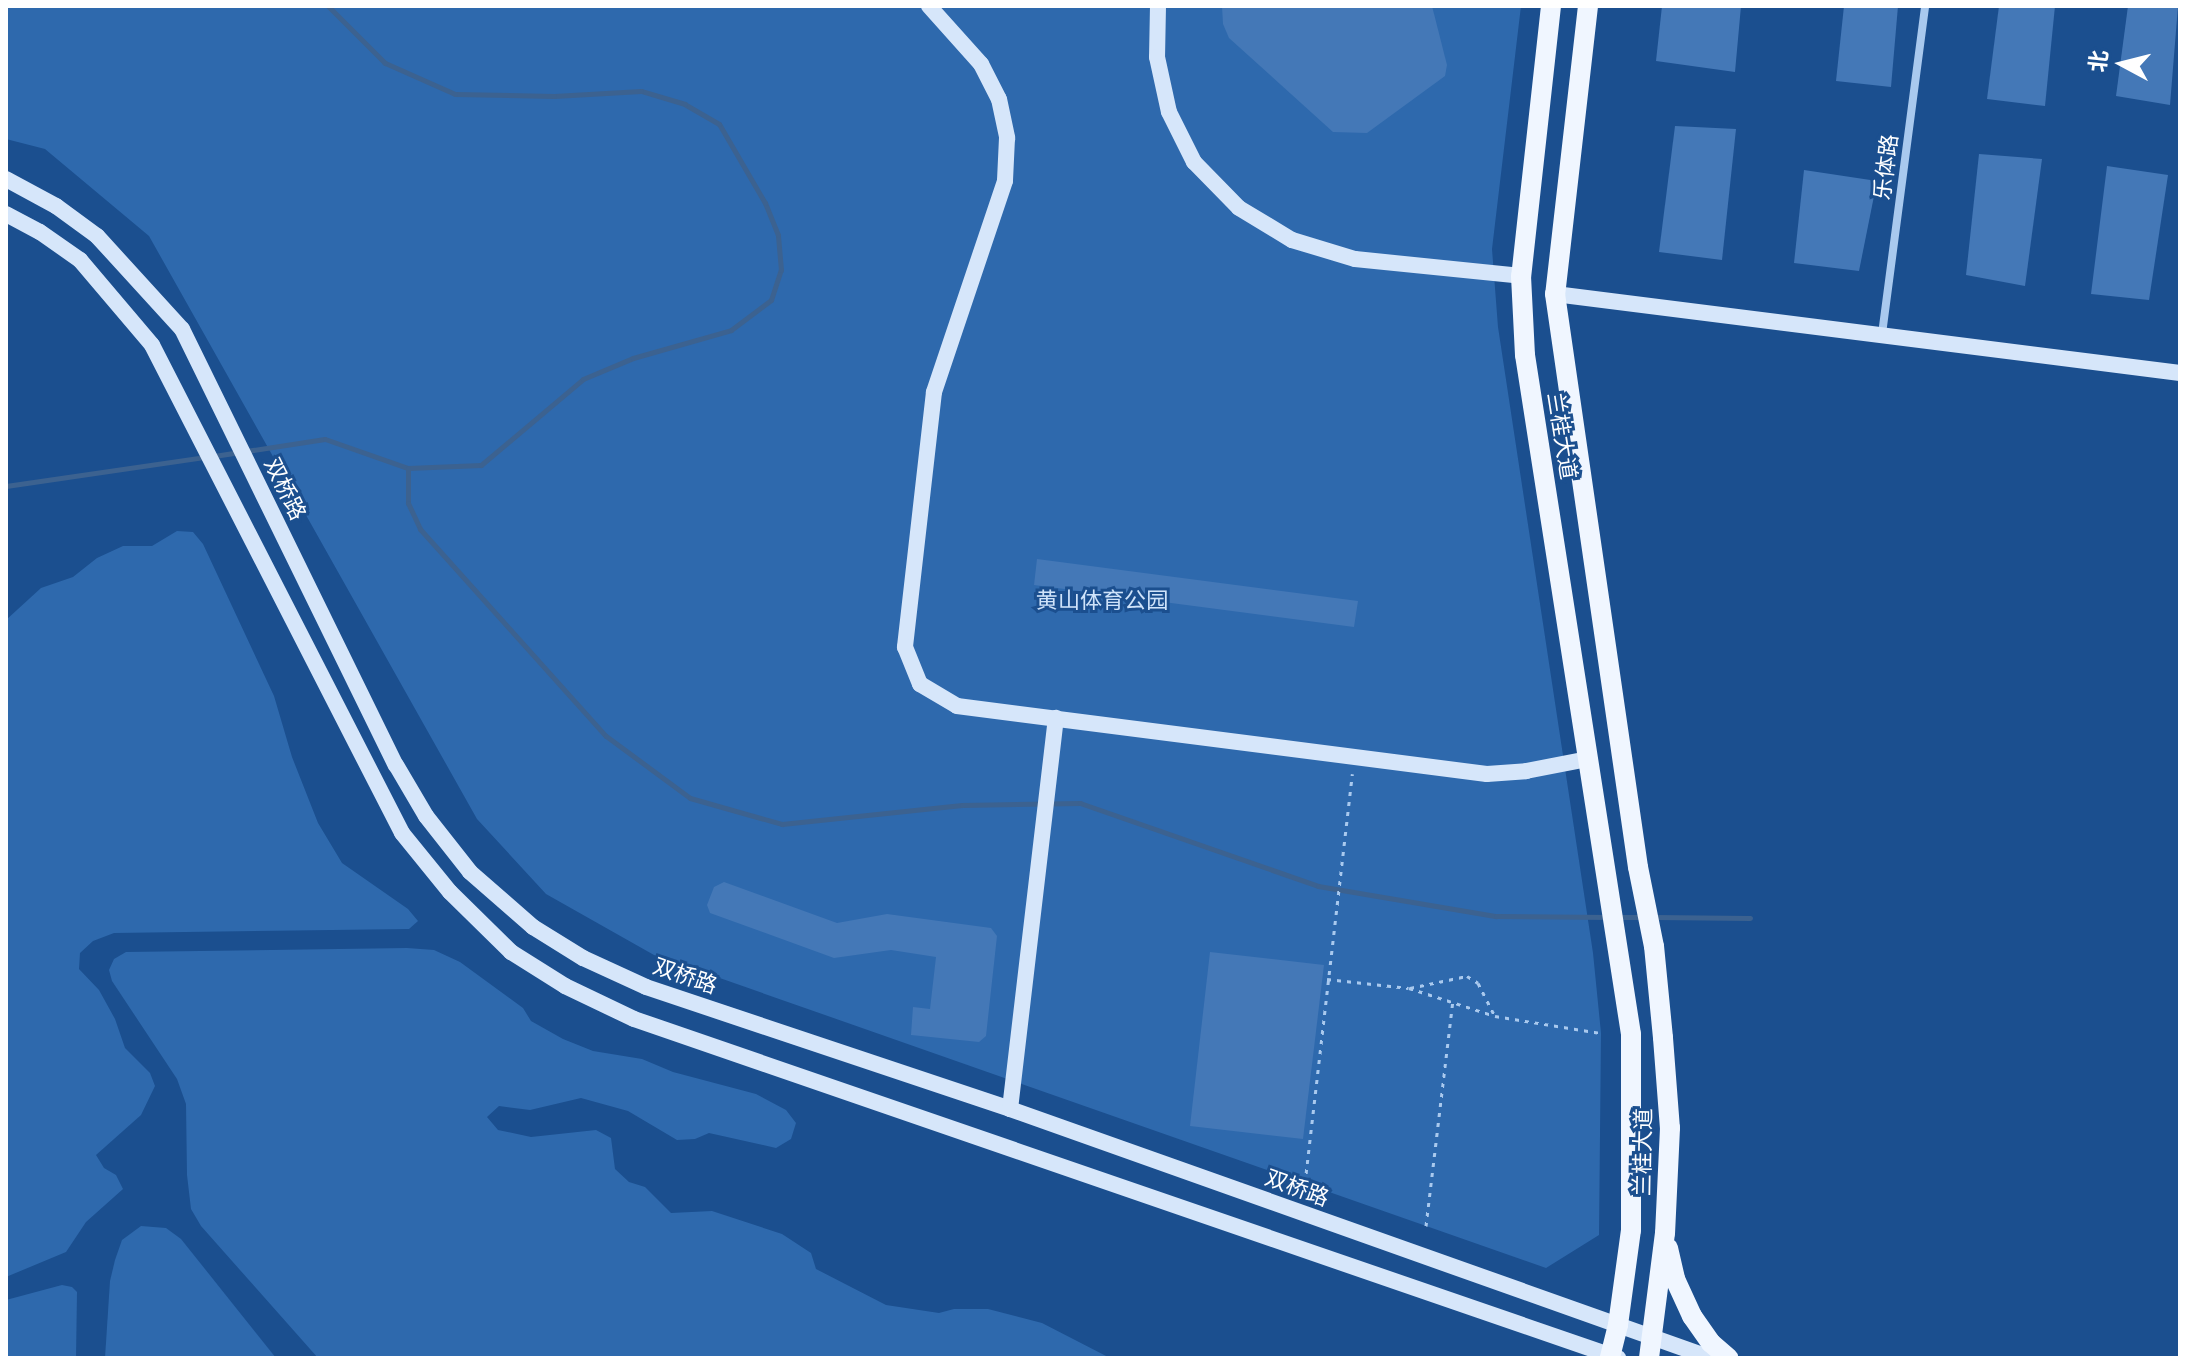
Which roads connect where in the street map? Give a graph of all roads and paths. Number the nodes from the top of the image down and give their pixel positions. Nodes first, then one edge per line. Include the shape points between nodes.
1 (929, 6) edge
2 (1158, 6) edge
3 (1551, 6) edge
4 (1588, 6) edge
5 (1925, 6) edge
6 (6, 179) edge
7 (6, 214) edge
8 (1521, 276) junction
9 (1555, 294) junction
10 (1882, 334) junction
11 (2180, 373) edge
12 (1056, 718) junction
13 (1354, 757) junction
14 (1588, 759) junction
15 (1327, 979) junction
16 (1409, 988) junction
17 (1453, 1001) junction
18 (1495, 1016) junction
19 (1601, 1033) dead end
20 (1010, 1109) junction
21 (1305, 1183) dead end
22 (1426, 1226) dead end
23 (1665, 1233) junction
24 (1618, 1325) junction
25 (1651, 1348) edge
26 (1613, 1357) edge
27 (1711, 1358) edge
28 (1728, 1358) edge

1 - 12 main road via 981,64 999,99 1007,138 1005,181 934,392 905,647 920,684 957,706
2 - 8 main road via 1157,57 1169,112 1194,162 1239,208 1292,240 1355,259
3 - 8 main road, 兰桂大道
4 - 9 main road, 兰桂大道
5 - 10 street, 乐体路
6 - 20 main road, 双桥路 via 97,236 182,329 396,765 426,816 470,872 533,927 646,987
7 - 26 main road via 80,260 152,345 402,833 450,892 511,952 565,986 634,1019
8 - 14 main road, 兰桂大道 via 1525,355
9 - 10 main road
9 - 23 main road, 兰桂大道 via 1654,946 1670,1128
10 - 11 main road
12 - 13 main road
12 - 20 main road
13 - 14 main road via 1487,774
13 - 15 path
14 - 24 main road, 兰桂大道 via 1631,1034 1631,1230
15 - 16 path
15 - 21 path
16 - 17 path
16 - 18 path via 1467,976 1478,983
17 - 18 path
17 - 22 path
18 - 19 path
20 - 24 main road, 双桥路
23 - 25 main road, 兰桂大道
23 - 28 main road via 1675,1279 1692,1316
24 - 25 main road, 双桥路
24 - 26 main road, 兰桂大道
25 - 27 main road, 双桥路

